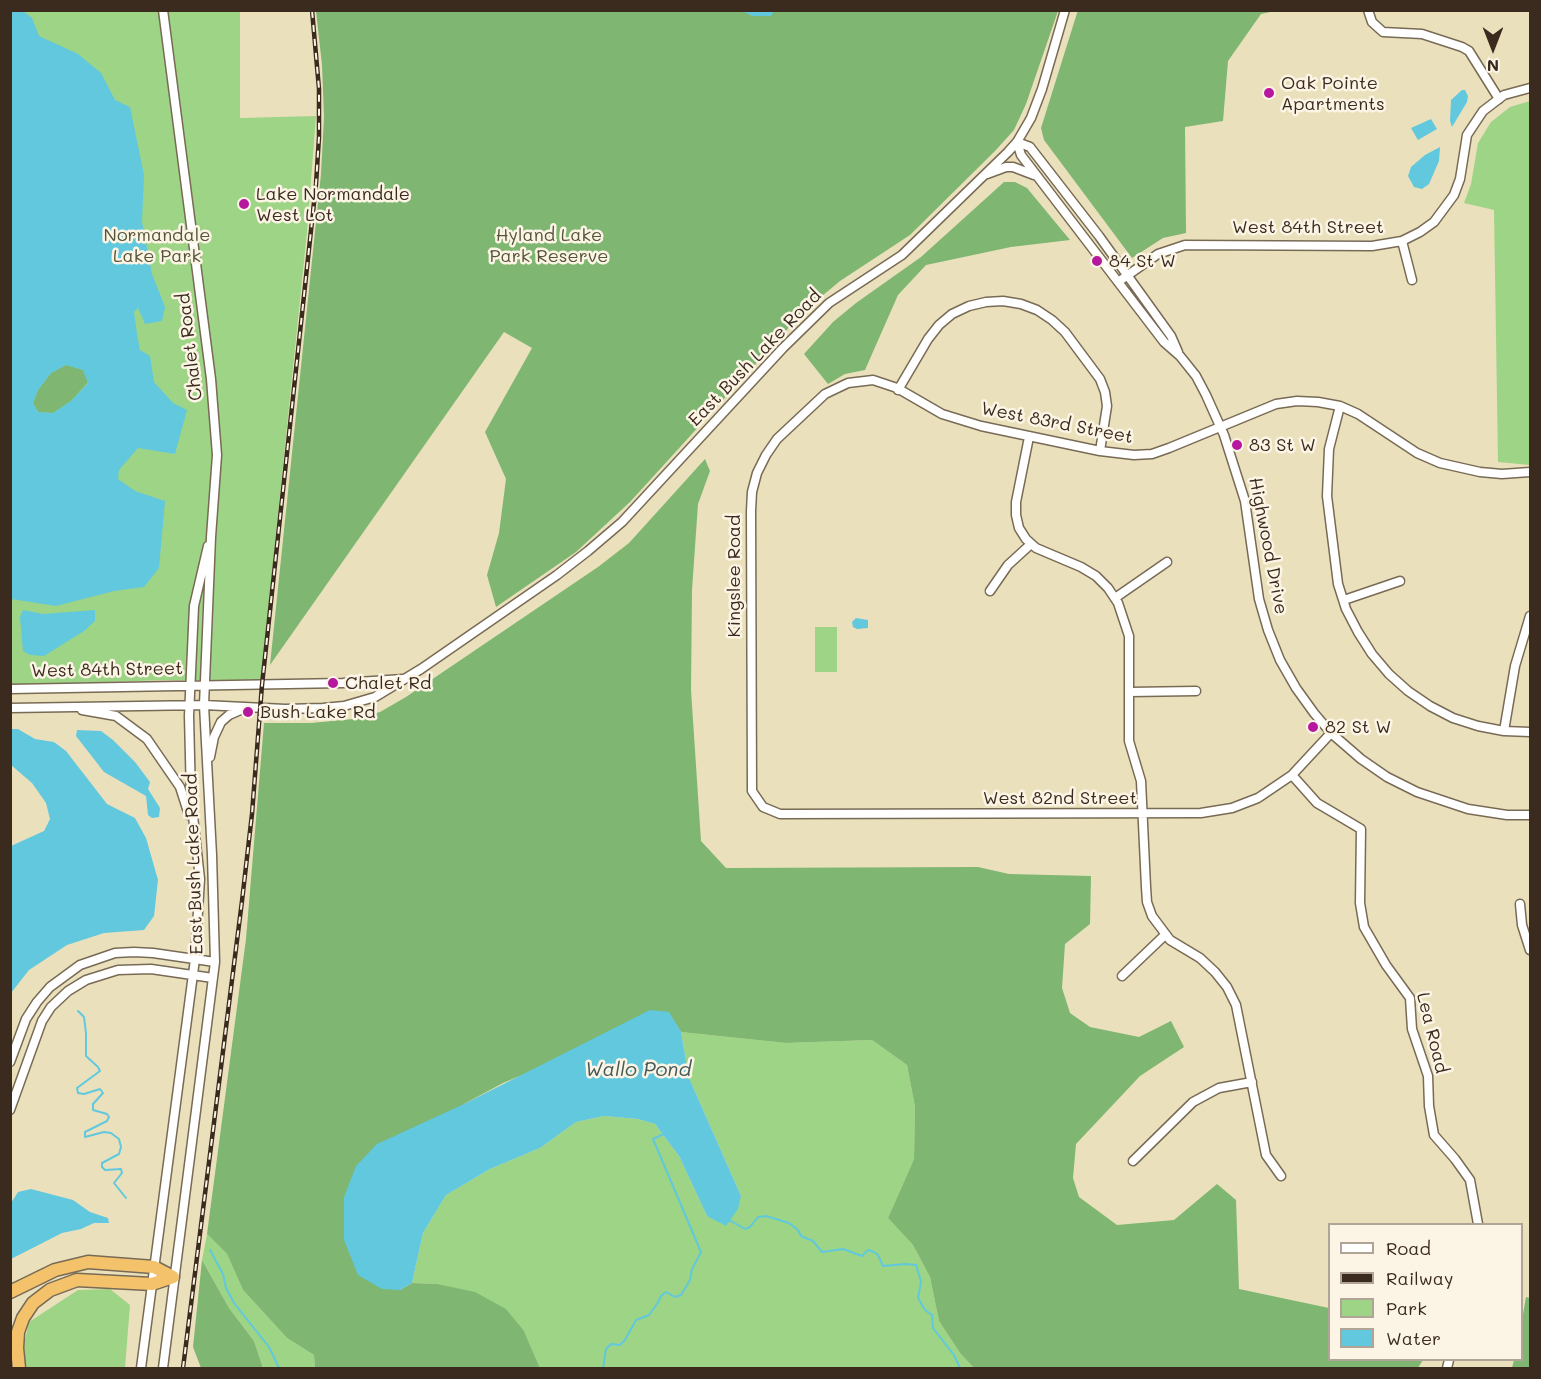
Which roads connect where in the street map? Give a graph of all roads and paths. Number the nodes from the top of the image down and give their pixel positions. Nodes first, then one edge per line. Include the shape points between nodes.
1 (163, 10) edge
2 (1065, 10) edge
3 (1368, 10) edge
4 (1530, 88) edge
5 (1499, 99) junction
6 (1017, 142) junction
7 (983, 175) junction
8 (1040, 179) junction
9 (1402, 241) junction
10 (1128, 275) junction
11 (1412, 280) dead end
12 (1118, 282) junction
13 (1180, 356) junction
14 (849, 383) joint
15 (898, 390) junction
16 (1340, 406) junction
17 (1220, 426) junction
18 (1029, 437) junction
19 (1100, 451) junction
20 (1530, 472) edge
21 (211, 537) junction
22 (1031, 544) junction
23 (1167, 562) dead end
24 (1400, 581) dead end
25 (990, 591) dead end
26 (1115, 597) junction
27 (1344, 600) junction
28 (1530, 616) edge
29 (403, 679) junction
30 (205, 684) junction
31 (190, 685) junction
32 (10, 689) edge
33 (1196, 691) dead end
34 (1129, 692) junction
35 (189, 705) junction
36 (204, 705) junction
37 (54, 706) junction
38 (247, 707) junction
39 (10, 708) edge
40 (1504, 731) junction
41 (1530, 732) edge
42 (1331, 733) junction
43 (207, 773) junction
44 (1292, 775) junction
45 (763, 807) joint
46 (1143, 814) junction
47 (1530, 816) edge
48 (193, 825) junction
49 (1520, 904) dead end
50 (1165, 935) junction
51 (1530, 950) edge
52 (195, 959) junction
53 (215, 962) junction
54 (193, 976) junction
55 (1122, 976) dead end
56 (213, 978) junction
57 (10, 1062) edge
58 (1252, 1082) junction
59 (10, 1110) edge
60 (1133, 1161) dead end
61 (1281, 1176) dead end
62 (1478, 1223) edge
63 (154, 1267) junction
64 (173, 1277) junction
65 (152, 1284) junction
66 (25, 1285) junction
67 (10, 1292) edge
68 (10, 1303) edge
69 (19, 1368) edge
70 (141, 1368) edge
71 (163, 1368) edge

1 - 21 street, Chalet Road via 215,414 217,464
2 - 6 street, East Bush Lake Road via 1042,89 1027,128
3 - 5 street via 1383,32 1422,34 1469,51
4 - 5 street, West 84th Street
5 - 9 street, West 84th Street via 1483,111 1467,135 1460,179 1445,209 1420,232
6 - 7 street, East Bush Lake Road
6 - 8 street, Highwood Drive via 1021,155
6 - 10 street, Highwood Drive via 1030,147
7 - 8 street via 1013,167
7 - 29 street, East Bush Lake Road via 902,255 829,303 622,522 588,551
8 - 12 street, Highwood Drive
9 - 10 street, West 84th Street via 1372,246 1185,245 1158,254
9 - 11 street
10 - 12 street, West 84th Street
10 - 13 street, Highwood Drive via 1171,336
12 - 13 street, Highwood Drive via 1164,342
13 - 17 street, Highwood Drive via 1196,376
14 - 15 street, West 83rd Street via 873,380
14 - 45 street, Kingslee Road via 825,394 777,439 757,473 752,492 752,791
15 - 18 street, West 83rd Street via 942,414
15 - 19 street via 928,339 952,314 986,302 1021,304 1052,320 1100,379 1107,406
16 - 17 street, West 83rd Street via 1297,401 1276,404
16 - 20 street, West 83rd Street via 1416,453 1440,463 1480,472
16 - 27 street via 1329,449 1327,496 1338,584
17 - 19 street, West 83rd Street via 1152,454
17 - 42 street, Highwood Drive via 1245,501 1259,599 1268,630 1296,688
18 - 19 street, West 83rd Street
18 - 22 street via 1016,515 1019,528
21 - 30 street, Chalet Road
21 - 31 street, Chalet Road via 194,606
22 - 25 street via 1008,565
22 - 26 street via 1081,567
23 - 26 street
24 - 27 street
26 - 34 street via 1129,636
27 - 40 street via 1372,654 1408,691 1453,718
28 - 40 street via 1515,666
29 - 30 street, East Bush Lake Road
29 - 38 street, East Bush Lake Road via 375,697 344,706
30 - 31 street, West 84th Street
30 - 36 street, Chalet Road
31 - 32 street, West 84th Street
31 - 35 street, Chalet Road
33 - 34 street
34 - 46 street via 1129,741 1141,781
35 - 36 street, West 84th Street
35 - 37 street, West 84th Street
35 - 48 street, East Bush Lake Road
36 - 38 street, East Bush Lake Road
36 - 43 street, East Bush Lake Road
37 - 39 street, West 84th Street
37 - 48 street via 116,716 147,740 180,788
38 - 43 street via 229,715 217,729
40 - 41 street
42 - 44 street, West 82nd Street
42 - 47 street, Highwood Drive via 1360,759 1416,792 1468,809
43 - 53 street, East Bush Lake Road
44 - 46 street, West 82nd Street via 1258,798 1233,808
44 - 62 street, Lea Road via 1317,803 1360,829 1360,903 1364,927 1410,998 1412,1029 1428,1076 1434,1135 1470,1180
45 - 46 street, West 82nd Street via 780,814
46 - 50 street via 1147,902
48 - 52 street, East Bush Lake Road via 200,879
49 - 51 street
50 - 55 street
50 - 58 street via 1200,958 1227,987 1241,1023
52 - 53 street
52 - 54 street, East Bush Lake Road
52 - 57 street via 134,952 115,953 80,965 37,1002 26,1018
53 - 56 street, East Bush Lake Road
54 - 56 street
54 - 59 street via 151,969 117,970 86,980 69,991 42,1021
54 - 63 street, East Bush Lake Road
56 - 64 street, East Bush Lake Road
58 - 60 street via 1220,1088 1192,1102
58 - 61 street via 1266,1155
63 - 64 highway
63 - 65 street, East Bush Lake Road
63 - 66 highway via 88,1262 55,1269
64 - 65 highway
64 - 71 street, East Bush Lake Road
65 - 69 highway via 86,1279 50,1290 33,1303 23,1318 16,1348
65 - 70 street, East Bush Lake Road
66 - 67 highway
66 - 68 highway

